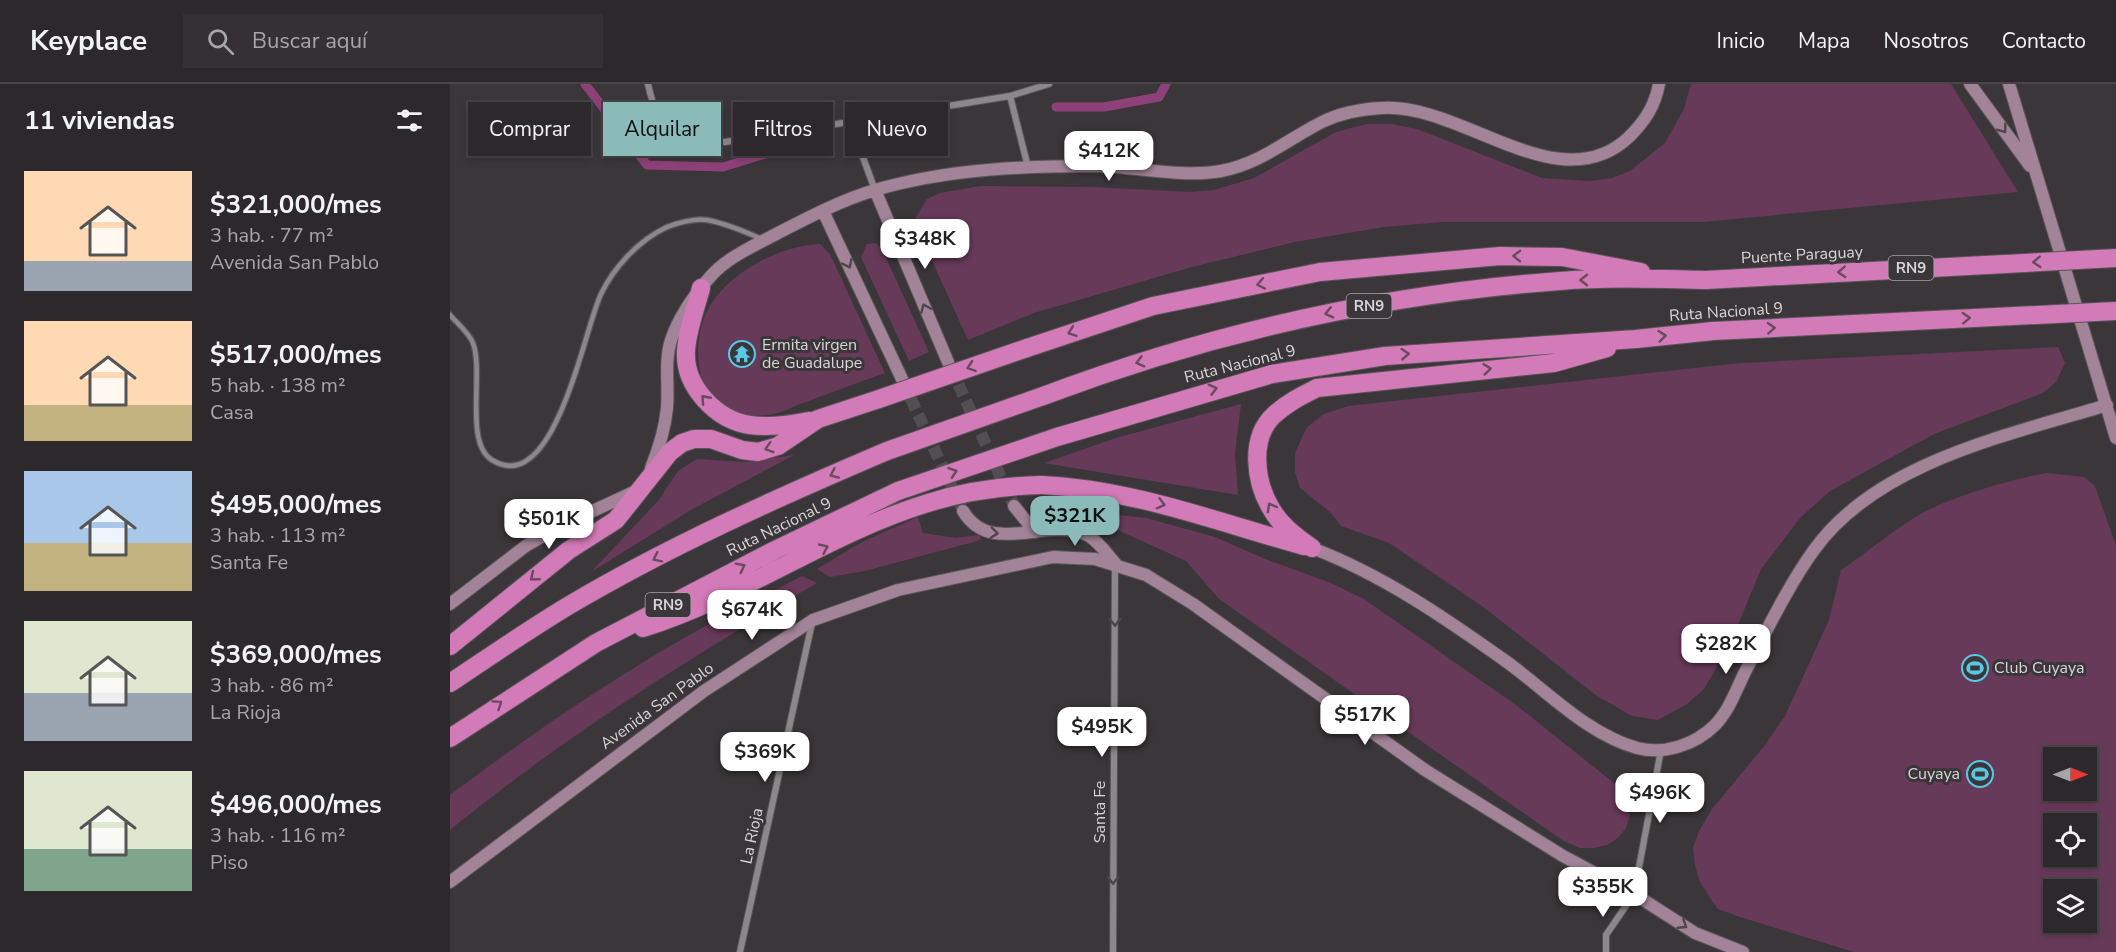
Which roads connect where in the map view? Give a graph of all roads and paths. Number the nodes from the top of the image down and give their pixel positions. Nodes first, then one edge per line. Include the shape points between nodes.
1 (648, 84) edge
2 (1049, 84) edge
3 (1659, 84) edge
4 (1970, 84) edge
5 (2009, 84) edge
6 (1010, 96) junction
7 (948, 106) edge
8 (845, 123) edge
9 (862, 156) edge
10 (1028, 167) junction
11 (2036, 174) junction
12 (875, 190) junction
13 (823, 211) junction
14 (765, 240) junction
15 (2116, 258) edge
16 (1678, 280) junction
17 (1706, 280) joint
18 (701, 288) junction
19 (2116, 311) edge
20 (450, 315) edge
21 (1636, 339) junction
22 (948, 362) tunnel mouth
23 (902, 379) tunnel mouth
24 (2107, 405) junction
25 (818, 419) junction
26 (2116, 438) edge
27 (644, 487) junction
28 (1014, 506) tunnel mouth
29 (963, 511) tunnel mouth
30 (1035, 532) junction
31 (1312, 548) junction
32 (1115, 563) junction
33 (450, 604) edge
34 (813, 620) junction
35 (596, 643) junction
36 (450, 646) edge
37 (450, 683) edge
38 (450, 738) edge
39 (1661, 750) junction
40 (450, 882) edge
41 (1634, 894) junction
42 (740, 952) edge
43 (1113, 952) edge
44 (1606, 952) edge
45 (1743, 952) edge

1 - 8 street via 652,105 670,132 688,141 725,142
2 - 6 street
3 - 10 main road via 1650,112 1624,141 1595,156 1575,160 1538,156 1444,117 1386,108 1358,110 1324,121 1264,156 1225,170 1200,174 1111,167
4 -> 11 main road
5 - 11 main road
6 - 7 street
6 - 10 street
9 - 12 street
10 - 12 main road via 944,175
11 - 24 main road
12 - 13 main road
22 -> 12 main road
13 - 14 main road
13 -> 23 main road
14 - 18 main road via 712,274
14 - 20 lane via 705,219 677,223 639,246 620,265 601,294 556,424 542,450 529,462 511,466 492,460 479,444 473,342
15 -> 17 highway, Puente Paraguay / RN9, bridge
16 - 17 highway, Ruta Nacional 9 / RN9
16 -> 25 highway, bridge via 1562,257 1500,256 1320,272 1153,306
16 -> 37 highway, Ruta Nacional 9 / RN9, bridge via 1562,281 1348,309 1116,368 887,451 771,503 568,606
25 -> 18 highway via 767,427 747,425 709,405 689,375 686,352
18 - 27 main road via 682,315 670,342 664,428
21 -> 19 highway, Ruta Nacional 9 / RN9, bridge via 1713,331
31 -> 21 highway via 1271,510 1256,458 1261,436 1272,417 1291,401 1317,388 1349,383 1554,363
35 -> 21 highway, Ruta Nacional 9 / RN9, bridge via 898,491 1057,437 1272,374 1385,356
24 - 26 main road
24 - 39 main road via 1991,441 1896,479 1867,497 1814,549 1726,711 1700,737 1680,747
25 -> 27 highway via 778,446 758,452 711,439 682,443 670,452
27 - 33 main road via 527,545
27 -> 36 highway via 615,520 569,550
28 - 30 main road
29 -> 30 main road via 971,525 985,532
30 - 32 main road via 1060,529 1090,537
35 -> 31 highway, bridge via 683,615 928,503 951,495 1012,486 1070,486 1156,503
31 - 39 main road via 1391,584 1506,662 1586,723 1621,742
32 - 34 main road, Avenida San Pablo via 1053,557 898,590
32 - 41 main road via 1146,575 1193,604 1425,770 1563,856
32 -> 43 street, Santa Fe
34 - 40 main road, Avenida San Pablo via 704,691
34 - 42 street, La Rioja
38 -> 35 highway, Ruta Nacional 9 / RN9
39 - 41 street
41 - 44 street via 1606,935
41 -> 45 main road via 1695,933

